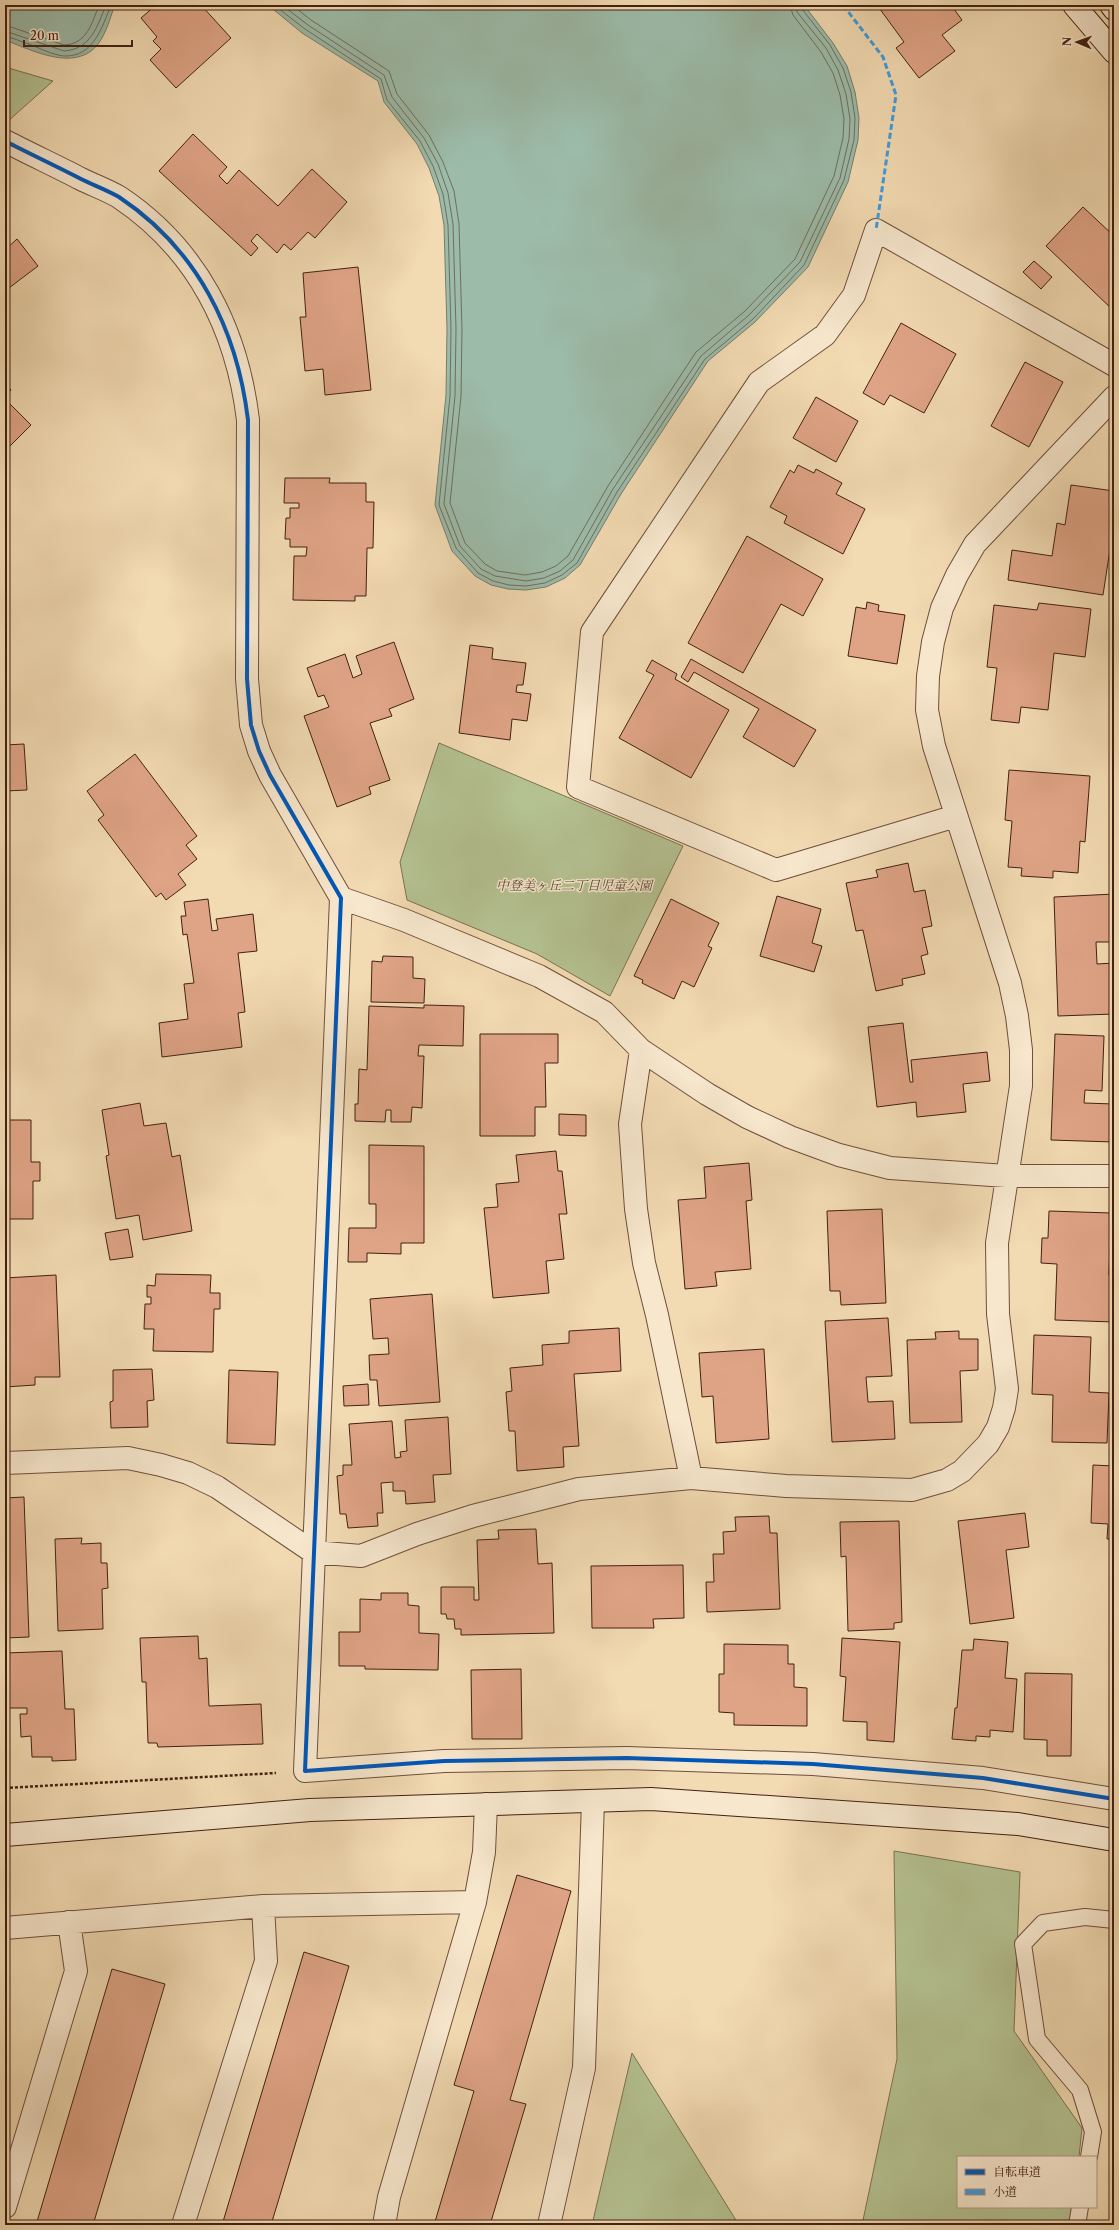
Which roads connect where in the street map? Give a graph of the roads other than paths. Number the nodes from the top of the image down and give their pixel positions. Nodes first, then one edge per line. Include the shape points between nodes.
1 (1074, 5) edge
2 (1111, 5) edge
3 (1114, 9) edge
4 (1114, 52) edge
5 (5, 142) edge
6 (1114, 365) edge
7 (1114, 397) edge
8 (956, 816) junction
9 (341, 898) junction
10 (641, 1050) junction
11 (1006, 1176) junction
12 (1114, 1176) edge
13 (5, 1463) edge
14 (691, 1478) junction
15 (313, 1552) junction
16 (1114, 1799) edge
17 (593, 1801) junction
18 (486, 1804) junction
19 (5, 1835) edge
20 (1114, 1840) edge
21 (475, 1902) junction
22 (263, 1906) junction
23 (1114, 1920) edge
24 (69, 1922) junction
25 (5, 1928) edge
26 (1089, 2156) edge
27 (5, 2207) edge
28 (1080, 2208) edge
29 (183, 2225) edge
30 (384, 2225) edge
31 (549, 2225) edge
32 (1077, 2225) edge

1 - 4 street
2 - 3 street
5 - 9 street via 118,197 145,217 168,238 189,263 208,290 223,321 244,386 248,420 248,679 251,725 270,775
6 - 8 street via 876,230 854,295 824,335 759,382 592,632 578,787 776,870
7 - 8 street via 975,544 942,608 928,676 927,710 934,746
8 - 11 street via 1010,984 1017,1016 1021,1086
9 - 10 street via 404,920 539,976 604,1012
9 - 15 street
10 - 11 street via 747,1117 790,1137 839,1155 890,1168
10 - 14 street via 630,1124 636,1209 644,1262 658,1315
11 - 12 street
11 - 14 street via 997,1242 996,1278 1006,1389 1004,1408 998,1427 976,1459 947,1480 912,1490 786,1486
13 - 15 street via 128,1458 161,1465 188,1473 217,1487
14 - 15 street via 579,1488 473,1516 416,1534 361,1556
15 - 16 street via 305,1771 444,1761 618,1758 813,1764 983,1778
17 - 18 street
17 - 20 street via 651,1799 995,1822
17 - 31 street via 584,2068
18 - 19 street via 310,1810
18 - 21 street via 484,1852
21 - 22 street
21 - 30 street via 389,2197
22 - 24 street
22 - 29 street via 266,1961
23 - 26 lane via 1085,1917 1043,1923 1023,1944 1037,2039 1080,2090 1093,2132
24 - 25 street
24 - 27 street via 76,1971
28 - 32 lane

